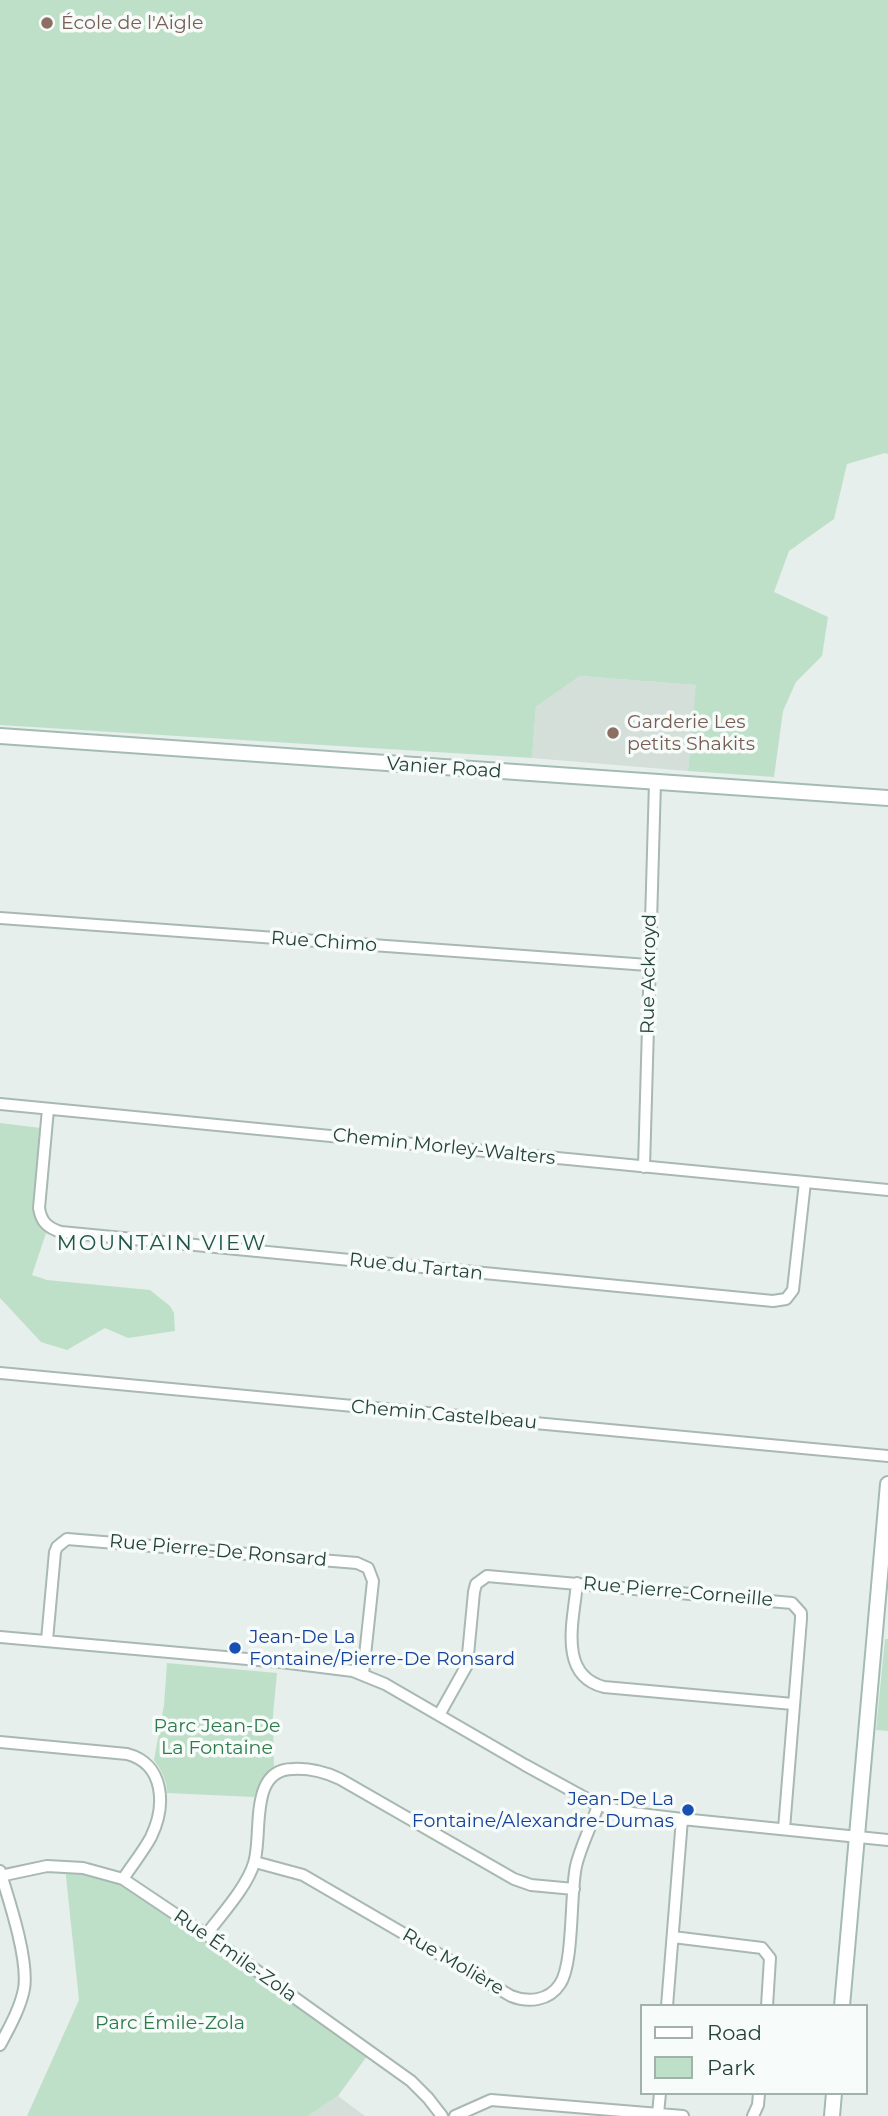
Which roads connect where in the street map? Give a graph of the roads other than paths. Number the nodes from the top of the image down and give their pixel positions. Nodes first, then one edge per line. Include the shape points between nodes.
1 (0, 736) edge
2 (655, 782) junction
3 (888, 798) edge
4 (0, 918) edge
5 (648, 965) junction
6 (0, 1104) edge
7 (48, 1109) junction
8 (644, 1167) junction
9 (805, 1182) junction
10 (888, 1190) edge
11 (0, 1373) edge
12 (888, 1456) edge
13 (888, 1484) edge
14 (577, 1583) junction
15 (0, 1637) edge
16 (47, 1640) junction
17 (363, 1674) junction
18 (793, 1704) junction
19 (439, 1715) junction
20 (0, 1742) edge
21 (598, 1804) junction
22 (682, 1819) junction
23 (784, 1829) junction
24 (857, 1836) junction
25 (888, 1840) edge
26 (255, 1861) junction
27 (0, 1874) edge
28 (123, 1879) junction
29 (574, 1889) junction
30 (206, 1935) junction
31 (673, 1937) junction
32 (667, 2004) edge
33 (767, 2004) edge
34 (842, 2004) edge
35 (0, 2045) edge
36 (660, 2095) edge
37 (759, 2095) edge
38 (834, 2095) edge
39 (658, 2113) junction
40 (442, 2116) edge
41 (455, 2116) edge
42 (683, 2116) edge
43 (752, 2116) edge
44 (832, 2116) edge

1 - 2 main road, Vanier Road
2 - 3 main road, Vanier Road
2 - 5 street, Rue Ackroyd
4 - 5 street, Rue Chimo
5 - 8 street, Rue Ackroyd
6 - 7 street, Chemin Morley-Walters
7 - 8 street, Chemin Morley-Walters
7 - 9 street, Rue du Tartan via 39,1208 43,1222 61,1232 746,1299 780,1301 790,1296
8 - 9 street, Chemin Morley-Walters
9 - 10 street, Chemin Morley-Walters
11 - 12 street, Chemin Castelbeau
13 - 24 main road
14 - 18 street via 572,1656 587,1681 604,1687
14 - 18 street, Rue Pierre-Corneille via 792,1603 801,1619
14 - 19 street, Rue Pierre-Corneille via 494,1575 481,1579 474,1592 467,1665
15 - 16 street
16 - 17 street
16 - 17 street, Rue Pierre-De Ronsard via 55,1552 67,1539 357,1563 368,1568 373,1581
17 - 19 street
18 - 23 street, Rue Pierre-Corneille
19 - 21 street
20 - 28 street via 127,1754 152,1768 159,1784 155,1828
21 - 22 street
21 - 29 street, Rue Molière via 576,1867
22 - 23 street
22 - 31 street
23 - 24 street
24 - 25 street
24 - 34 main road
26 - 29 street via 264,1788 279,1771 296,1768 340,1779 522,1883
26 - 29 street, Rue Molière via 303,1875 526,2000 547,1995 564,1975
26 - 30 street
27 - 28 street, Rue Émile-Zola via 47,1866 83,1868
27 - 35 street via 25,1976 19,2006
28 - 30 street, Rue Émile-Zola
30 - 40 street, Rue Émile-Zola via 411,2081
31 - 32 street
31 - 33 street via 762,1948 771,1965
36 - 39 street
37 - 43 street
38 - 44 main road
39 - 41 street via 491,2100
39 - 42 street

